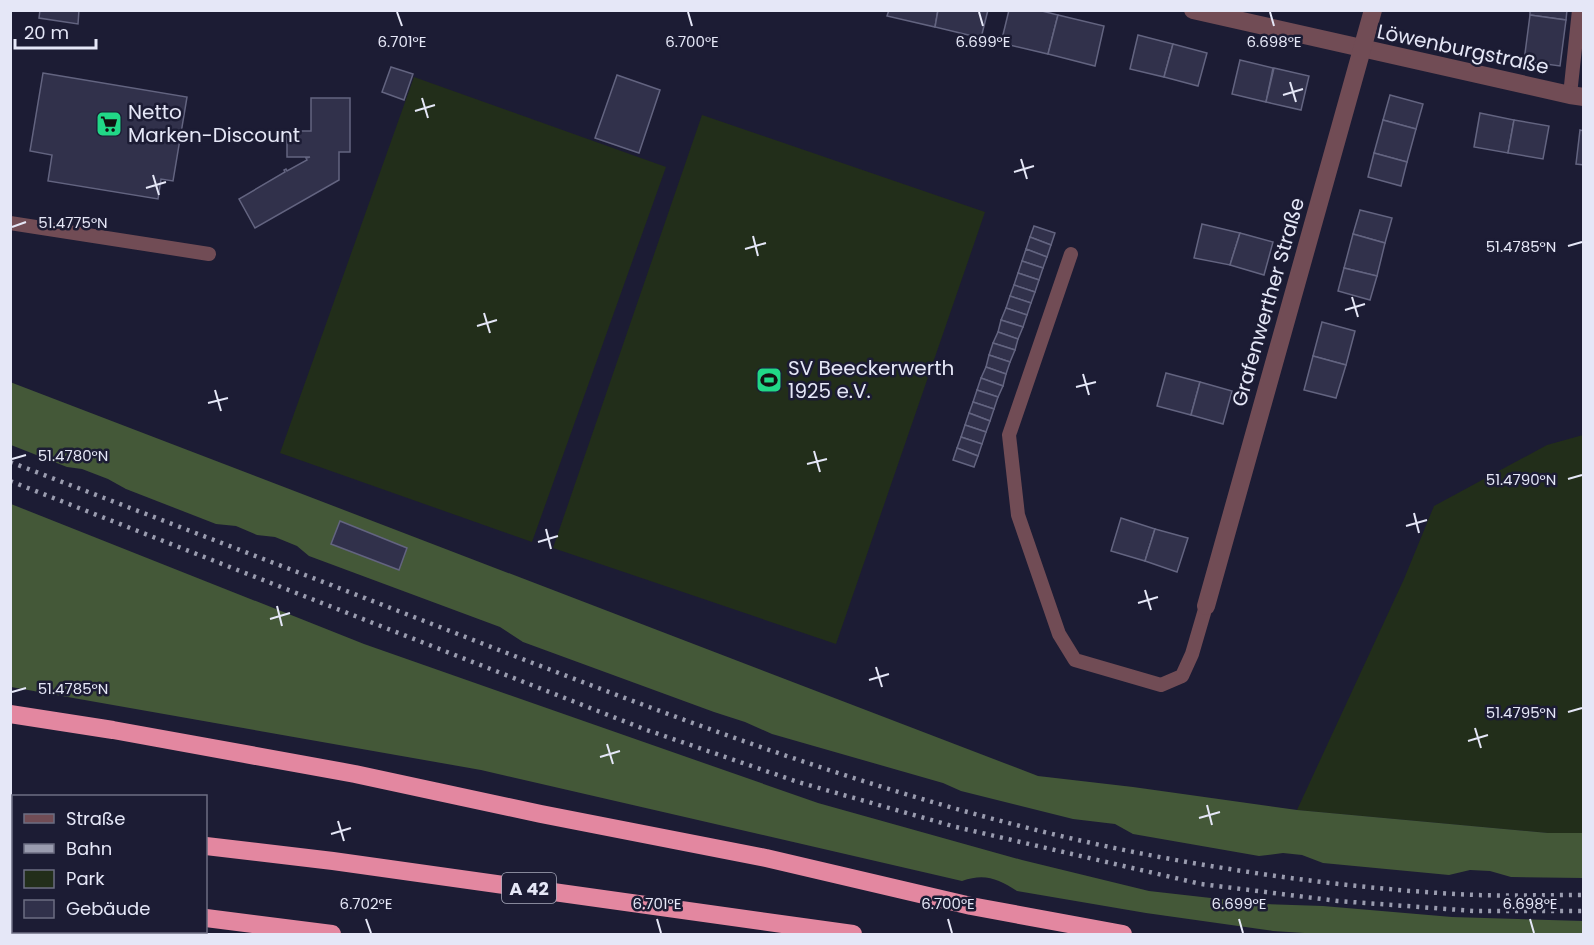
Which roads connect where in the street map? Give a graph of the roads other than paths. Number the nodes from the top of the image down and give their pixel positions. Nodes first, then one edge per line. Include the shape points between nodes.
1 (1193, 10) edge
2 (1373, 10) edge
3 (1579, 10) edge
4 (1363, 50) junction
5 (1577, 96) edge
6 (10, 223) edge
7 (209, 254) dead end
8 (1071, 254) dead end
9 (1206, 606) joint
10 (10, 714) edge
11 (207, 846) edge
12 (207, 918) edge
13 (332, 934) edge
14 (853, 934) edge
15 (1123, 934) edge

1 - 4 street, Löwenburgstraße
2 - 4 street, Grafenwerther Straße
3 - 5 lane
4 - 5 street, Löwenburgstraße
4 - 9 street, Grafenwerther Straße
6 - 7 lane
8 - 9 lane via 1010,435 1018,515 1059,634 1075,660 1161,685 1182,676
10 - 15 highway via 356,774 766,858 971,906
11 - 14 highway, A 42
12 - 13 highway

